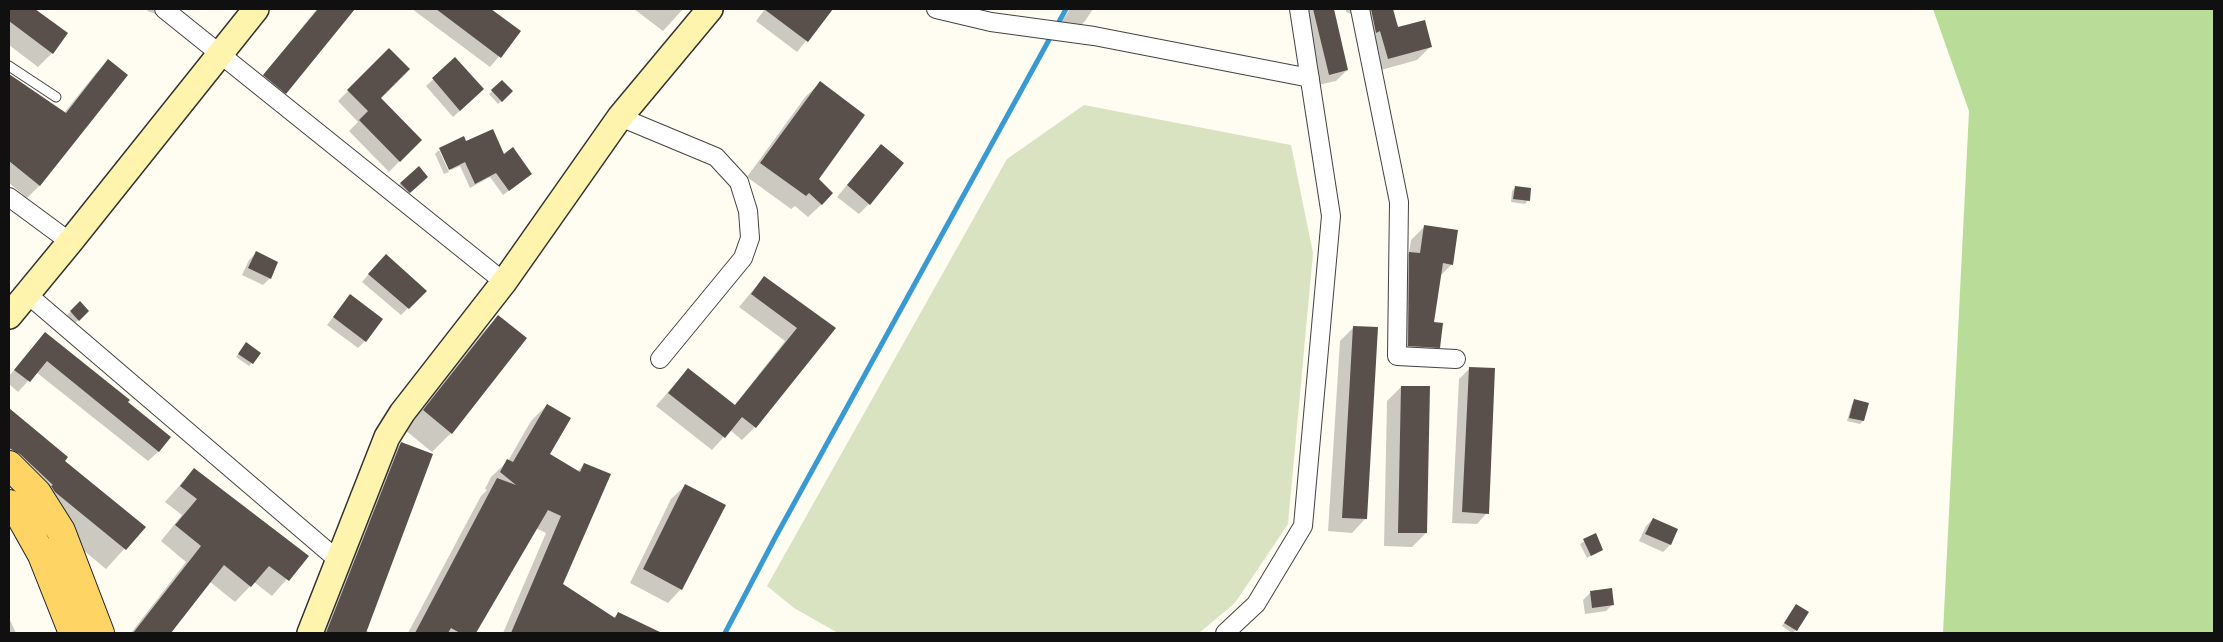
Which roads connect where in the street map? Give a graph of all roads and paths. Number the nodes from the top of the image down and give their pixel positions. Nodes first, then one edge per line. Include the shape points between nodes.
1 (164, 9) edge
2 (256, 9) edge
3 (710, 9) edge
4 (936, 9) edge
5 (1298, 9) edge
6 (1360, 9) edge
7 (220, 52) junction
8 (9, 66) edge
9 (1310, 78) junction
10 (56, 97) dead end
11 (620, 118) junction
12 (9, 197) edge
13 (70, 242) junction
14 (504, 282) junction
15 (27, 294) junction
16 (9, 316) edge
17 (660, 359) dead end
18 (1456, 359) dead end
19 (9, 465) edge
20 (9, 504) edge
21 (339, 560) junction
22 (73, 633) edge
23 (100, 633) edge
24 (310, 633) edge
25 (1225, 633) edge

1 - 7 street
2 - 7 street
3 - 11 street
4 - 9 street via 991,22 1094,36
5 - 9 street
6 - 18 street via 1399,202 1397,356
7 - 13 street
7 - 14 street
8 - 10 lane
9 - 25 street via 1331,216 1303,526 1256,604
11 - 14 street
11 - 17 street via 716,157 739,182 748,211 750,238 742,258
12 - 13 street
13 - 15 street
14 - 21 street via 423,385 388,437
15 - 16 street
15 - 21 street
19 - 23 main road via 38,493 61,531
20 - 22 main road via 19,514 42,555
21 - 24 street

